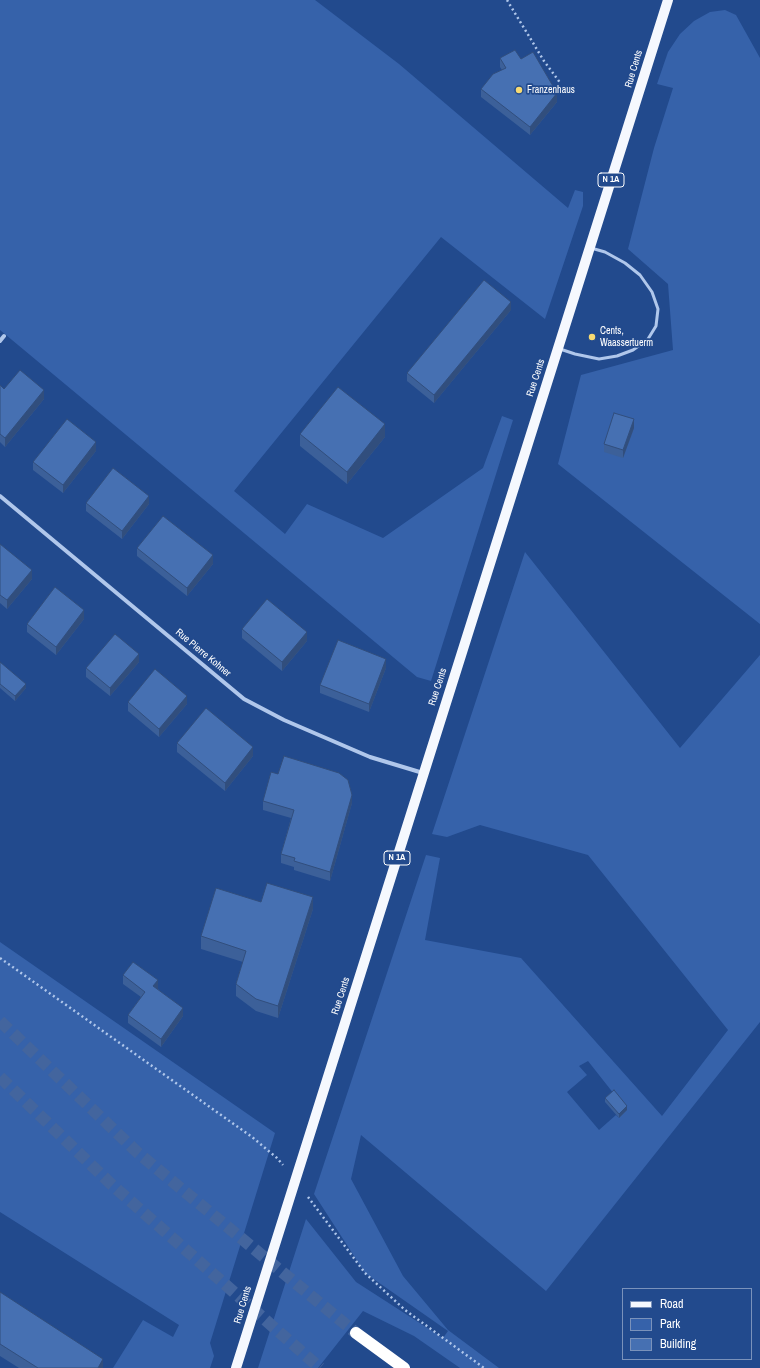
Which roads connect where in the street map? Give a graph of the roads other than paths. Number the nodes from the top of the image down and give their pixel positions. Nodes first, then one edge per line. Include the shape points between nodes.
1 (668, 0) edge
2 (675, 0) edge
3 (664, 13) junction
4 (590, 247) junction
5 (4, 336) dead end
6 (0, 340) edge
7 (558, 349) junction
8 (0, 496) edge
9 (424, 773) junction
10 (356, 1333) tunnel mouth
11 (236, 1368) edge
12 (404, 1368) edge

1 - 3 main road, Rue Cents / N 1A
2 - 3 main road, Rue Cents / N 1A
3 - 4 main road, Rue Cents / N 1A
4 - 7 main road, Rue Cents / N 1A
4 - 7 lane via 625,262 640,275 652,292 658,309 656,326 648,339 633,350 617,356 599,359
5 - 6 street
7 - 9 main road, Rue Cents / N 1A
8 - 9 street, Rue Pierre Kohner via 244,699 284,720 370,757
9 - 11 main road, Rue Cents / N 1A
10 - 12 highway

